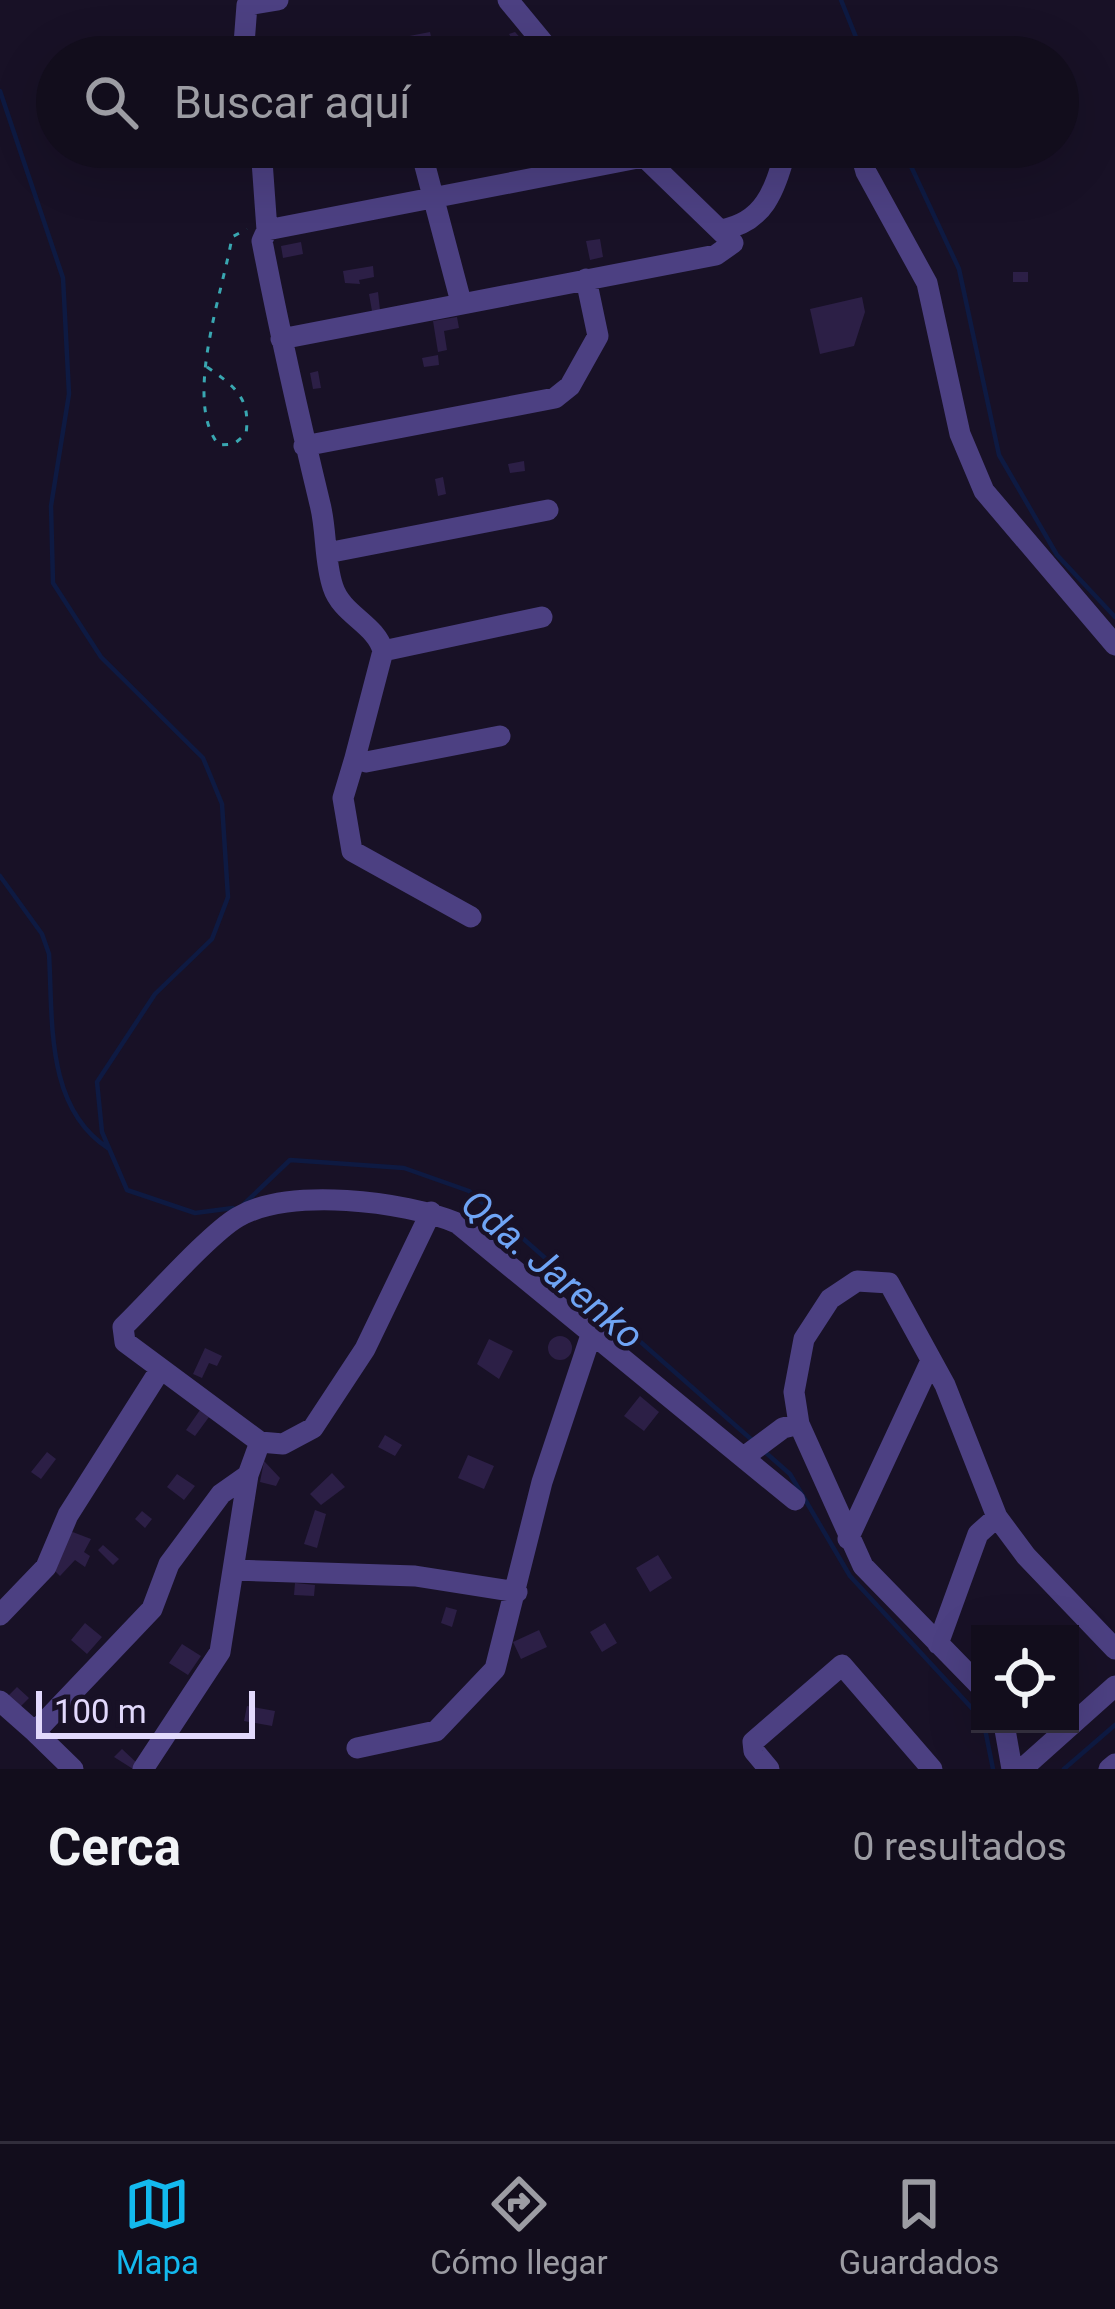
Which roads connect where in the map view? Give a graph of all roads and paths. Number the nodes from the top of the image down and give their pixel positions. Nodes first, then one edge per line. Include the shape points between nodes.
1 (278, 0) edge
2 (509, 0) edge
3 (245, 36) edge
4 (538, 36) edge
5 (262, 168) edge
6 (426, 168) edge
7 (567, 168) edge
8 (655, 168) edge
9 (778, 168) edge
10 (865, 168) edge
11 (434, 198) junction
12 (267, 230) junction
13 (722, 230) junction
14 (586, 279) junction
15 (461, 302) junction
16 (280, 339) junction
17 (207, 367) junction
18 (304, 446) junction
19 (548, 510) dead end
20 (327, 553) junction
21 (542, 616) dead end
22 (1115, 645) edge
23 (383, 651) junction
24 (500, 736) dead end
25 (355, 758) junction
26 (471, 917) dead end
27 (431, 1212) junction
28 (592, 1332) junction
29 (930, 1363) junction
30 (160, 1370) junction
31 (799, 1424) junction
32 (260, 1442) junction
33 (744, 1457) junction
34 (248, 1475) junction
35 (795, 1500) dead end
36 (997, 1517) junction
37 (848, 1539) junction
38 (234, 1570) junction
39 (517, 1592) junction
40 (0, 1615) edge
41 (938, 1644) junction
42 (1115, 1649) edge
43 (971, 1677) edge
44 (1115, 1686) edge
45 (0, 1701) edge
46 (35, 1732) junction
47 (1006, 1733) edge
48 (358, 1748) dead end
49 (73, 1769) edge
50 (143, 1769) edge
51 (769, 1769) edge
52 (932, 1769) edge
53 (1012, 1769) edge
54 (1022, 1769) edge

1 - 3 street via 247,5
2 - 4 street
5 - 12 street
6 - 11 street
7 - 11 street
8 - 13 street
9 - 13 street via 761,211 744,226
10 - 22 street via 927,283 960,434 984,490
11 - 12 street
11 - 15 street
12 - 16 street via 262,241
12 - 17 path via 232,237
13 - 14 street via 733,243 716,255
14 - 15 street
14 - 18 street via 598,337 555,398
15 - 16 street
16 - 18 street
17 - 17 path via 213,438 234,444 246,434 248,416 240,389
18 - 20 street
19 - 20 street
20 - 23 street via 343,607
21 - 23 street
23 - 25 street
24 - 25 street via 366,763
25 - 26 street via 343,797 352,850
27 - 28 street via 457,1223
27 - 30 street via 307,1198 238,1216 123,1328 125,1342
27 - 32 street via 365,1348 313,1428 283,1444
28 - 33 street
28 - 39 street via 542,1482
29 - 31 street via 889,1282 857,1281 830,1299 804,1339 794,1393
29 - 36 street
29 - 37 street
30 - 32 street
30 - 40 street via 68,1516 46,1567
31 - 33 street
31 - 37 street
32 - 34 street
33 - 35 street
34 - 38 street
34 - 46 street via 221,1494 170,1564 152,1609
36 - 41 street via 978,1534
36 - 42 street
37 - 41 street via 863,1566
38 - 39 street via 416,1576
38 - 50 street via 220,1652
39 - 48 street via 495,1669 436,1731
41 - 43 street
44 - 54 street
45 - 46 street
46 - 49 street
47 - 53 street
51 - 52 street via 753,1742 842,1665

